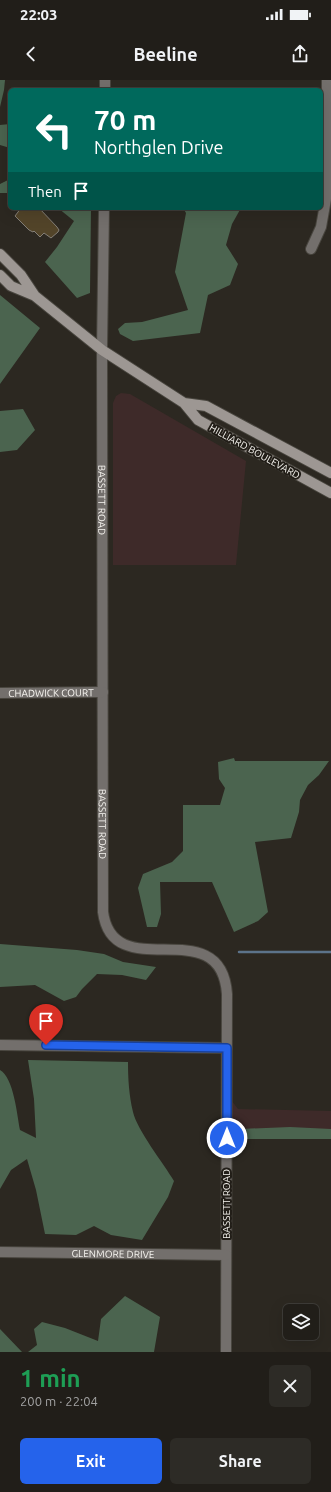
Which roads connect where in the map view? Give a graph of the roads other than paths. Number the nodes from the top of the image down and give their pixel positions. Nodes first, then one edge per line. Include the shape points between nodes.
1 (327, 80) edge
2 (104, 210) edge
3 (311, 250) dead end
4 (0, 254) edge
5 (0, 275) edge
6 (35, 296) junction
7 (102, 350) junction
8 (184, 403) junction
9 (331, 472) edge
10 (331, 493) edge
11 (103, 692) junction
12 (0, 693) edge
13 (0, 1045) edge
14 (227, 1048) junction
15 (0, 1252) edge
16 (226, 1255) junction
17 (226, 1352) edge

1 - 3 street via 326,199 321,228
2 - 7 street, BASSETT ROAD
4 - 6 main road, HILLIARD BOULEVARD via 21,275
5 - 6 main road, HILLIARD BOULEVARD via 11,286
6 - 7 main road, HILLIARD BOULEVARD
7 - 8 main road, HILLIARD BOULEVARD
7 - 11 street, BASSETT ROAD
8 - 9 main road, HILLIARD BOULEVARD via 206,406
8 - 10 main road, HILLIARD BOULEVARD via 198,420
11 - 12 street, CHADWICK COURT
11 - 14 street, BASSETT ROAD via 103,905 108,930 114,938 127,946 192,951 214,961 223,975 227,988
13 - 14 street
14 - 16 street, BASSETT ROAD
15 - 16 street, GLENMORE DRIVE
16 - 17 street, BASSETT ROAD

